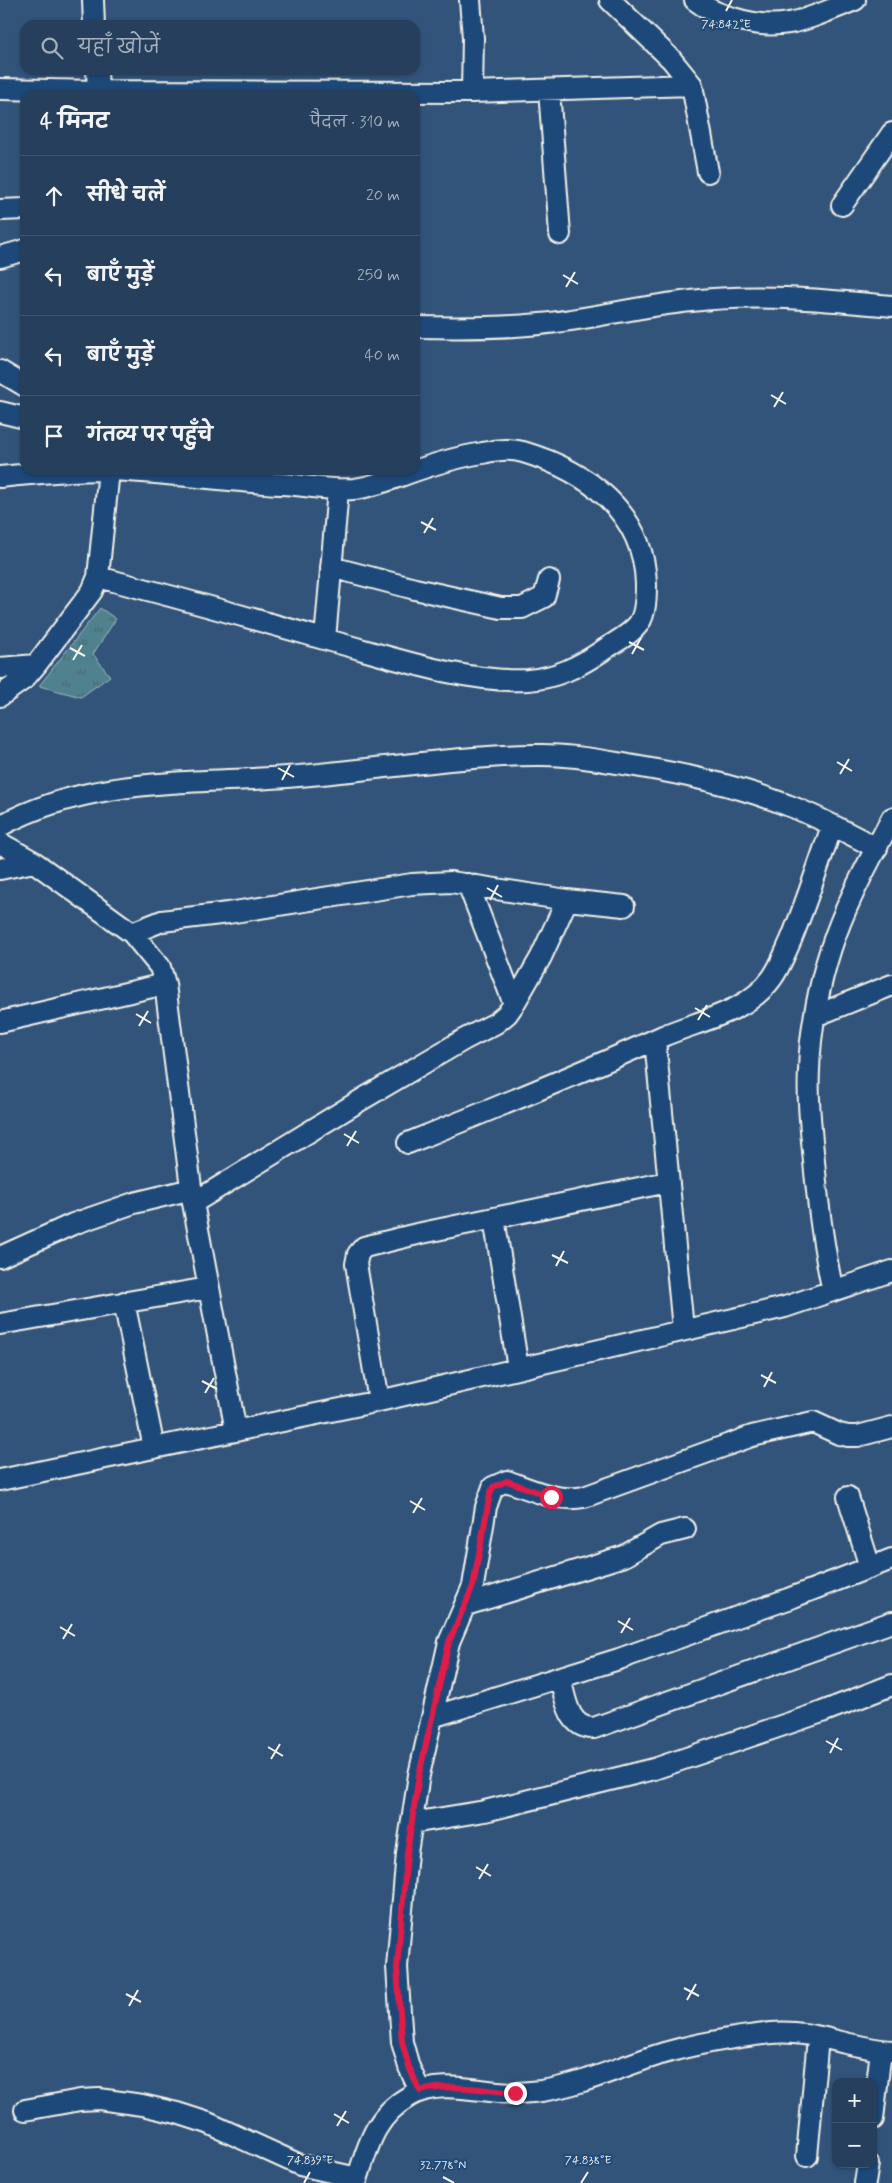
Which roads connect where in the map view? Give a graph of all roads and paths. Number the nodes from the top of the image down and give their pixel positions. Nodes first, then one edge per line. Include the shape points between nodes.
1 (93, 0) edge
2 (470, 0) edge
3 (610, 0) edge
4 (695, 0) edge
5 (855, 0) edge
6 (94, 20) edge
7 (97, 75) edge
8 (692, 85) junction
9 (0, 89) edge
10 (24, 90) edge
11 (98, 90) edge
12 (549, 90) junction
13 (472, 92) junction
14 (420, 93) edge
15 (892, 133) edge
16 (708, 172) dead end
17 (842, 205) dead end
18 (20, 209) edge
19 (0, 210) edge
20 (560, 234) dead end
21 (20, 251) edge
22 (0, 257) edge
23 (892, 306) edge
24 (420, 327) edge
25 (0, 371) edge
26 (20, 383) edge
27 (0, 412) edge
28 (20, 417) edge
29 (420, 469) edge
30 (20, 475) edge
31 (108, 475) edge
32 (166, 475) edge
33 (401, 475) edge
34 (0, 477) edge
35 (338, 490) junction
36 (331, 567) junction
37 (98, 577) junction
38 (548, 580) dead end
39 (325, 639) junction
40 (36, 665) junction
41 (0, 668) edge
42 (0, 696) edge
43 (892, 818) edge
44 (0, 826) edge
45 (832, 826) junction
46 (0, 842) edge
47 (877, 848) junction
48 (34, 862) junction
49 (0, 869) edge
50 (468, 884) junction
51 (567, 900) junction
52 (624, 906) dead end
53 (132, 933) junction
54 (165, 984) junction
55 (892, 985) edge
56 (514, 1004) junction
57 (815, 1016) junction
58 (0, 1022) edge
59 (655, 1040) junction
60 (408, 1143) dead end
61 (668, 1182) junction
62 (192, 1196) junction
63 (494, 1218) junction
64 (0, 1257) edge
65 (892, 1270) edge
66 (208, 1288) junction
67 (833, 1291) junction
68 (124, 1302) junction
69 (0, 1324) edge
70 (683, 1329) junction
71 (518, 1368) junction
72 (379, 1401) junction
73 (892, 1428) edge
74 (236, 1431) junction
75 (154, 1448) junction
76 (0, 1480) edge
77 (848, 1497) dead end
78 (685, 1529) dead end
79 (892, 1559) edge
80 (870, 1567) junction
81 (466, 1604) junction
82 (892, 1622) edge
83 (560, 1677) junction
84 (892, 1685) edge
85 (432, 1717) junction
86 (412, 1823) junction
87 (818, 2038) junction
88 (887, 2051) edge
89 (420, 2091) junction
90 (877, 2100) edge
91 (25, 2110) dead end
92 (807, 2156) dead end
93 (867, 2168) edge
94 (357, 2181) edge
95 (865, 2183) edge

1 - 6 street
2 - 13 street
3 - 8 street via 671,59
4 - 5 street via 722,15 768,26 798,22
7 - 11 street
8 - 12 street
8 - 16 street
9 - 10 street
12 - 13 street
12 - 20 street
13 - 14 street
15 - 17 street
18 - 19 street
21 - 22 street
23 - 24 street via 750,298 691,301 541,324
25 - 26 street
27 - 28 street
29 - 39 street via 456,457 498,450 518,451 577,475 600,491 619,509 641,546 645,566 645,603 639,623 580,666 554,676 505,680 480,678
30 - 34 street
31 - 37 street
32 - 35 street
33 - 35 street via 359,489
35 - 36 street
36 - 38 street via 501,608 522,608 534,604 544,597
36 - 39 street
37 - 39 street
37 - 40 street via 88,599
40 - 41 street
40 - 42 street via 24,679
43 - 47 street
44 - 45 street via 61,799 108,789 535,755 609,761 720,783 786,804
45 - 47 street
45 - 59 street via 796,928 772,978 744,1004
46 - 48 street
47 - 57 street via 838,928
48 - 49 street
48 - 53 street
50 - 51 street
50 - 53 street via 412,884 361,891 162,921
50 - 56 street
51 - 52 street
51 - 56 street via 542,957
53 - 54 street via 160,967
54 - 58 street
54 - 62 street
55 - 57 street
56 - 62 street via 496,1023
57 - 67 street via 808,1070 810,1117 824,1253
59 - 60 street
59 - 61 street
61 - 63 street
61 - 70 street
62 - 64 street via 134,1203 73,1224
62 - 66 street
63 - 71 street
63 - 72 street via 372,1244 358,1254 356,1264
65 - 67 street
66 - 68 street
66 - 74 street
67 - 70 street via 785,1307
68 - 69 street
68 - 75 street
70 - 71 street
71 - 72 street
72 - 74 street
73 - 81 street via 848,1436 813,1422 752,1436 584,1498 551,1497 507,1481 499,1483 490,1494 473,1586
74 - 75 street
75 - 76 street
77 - 80 street
78 - 81 street via 661,1535 624,1556
79 - 80 street
80 - 83 street via 619,1659
81 - 85 street via 449,1642
82 - 83 street via 594,1728 580,1726 574,1721
83 - 85 street
84 - 86 street via 654,1769 485,1811
85 - 86 street
86 - 89 street via 397,1968 402,2042
87 - 88 street
87 - 89 street via 774,2033 705,2042 543,2090 515,2093 442,2088
87 - 92 street
88 - 90 street
89 - 94 street via 385,2114 374,2132
91 - 94 street via 99,2099 142,2105 208,2123 300,2165
93 - 95 street

